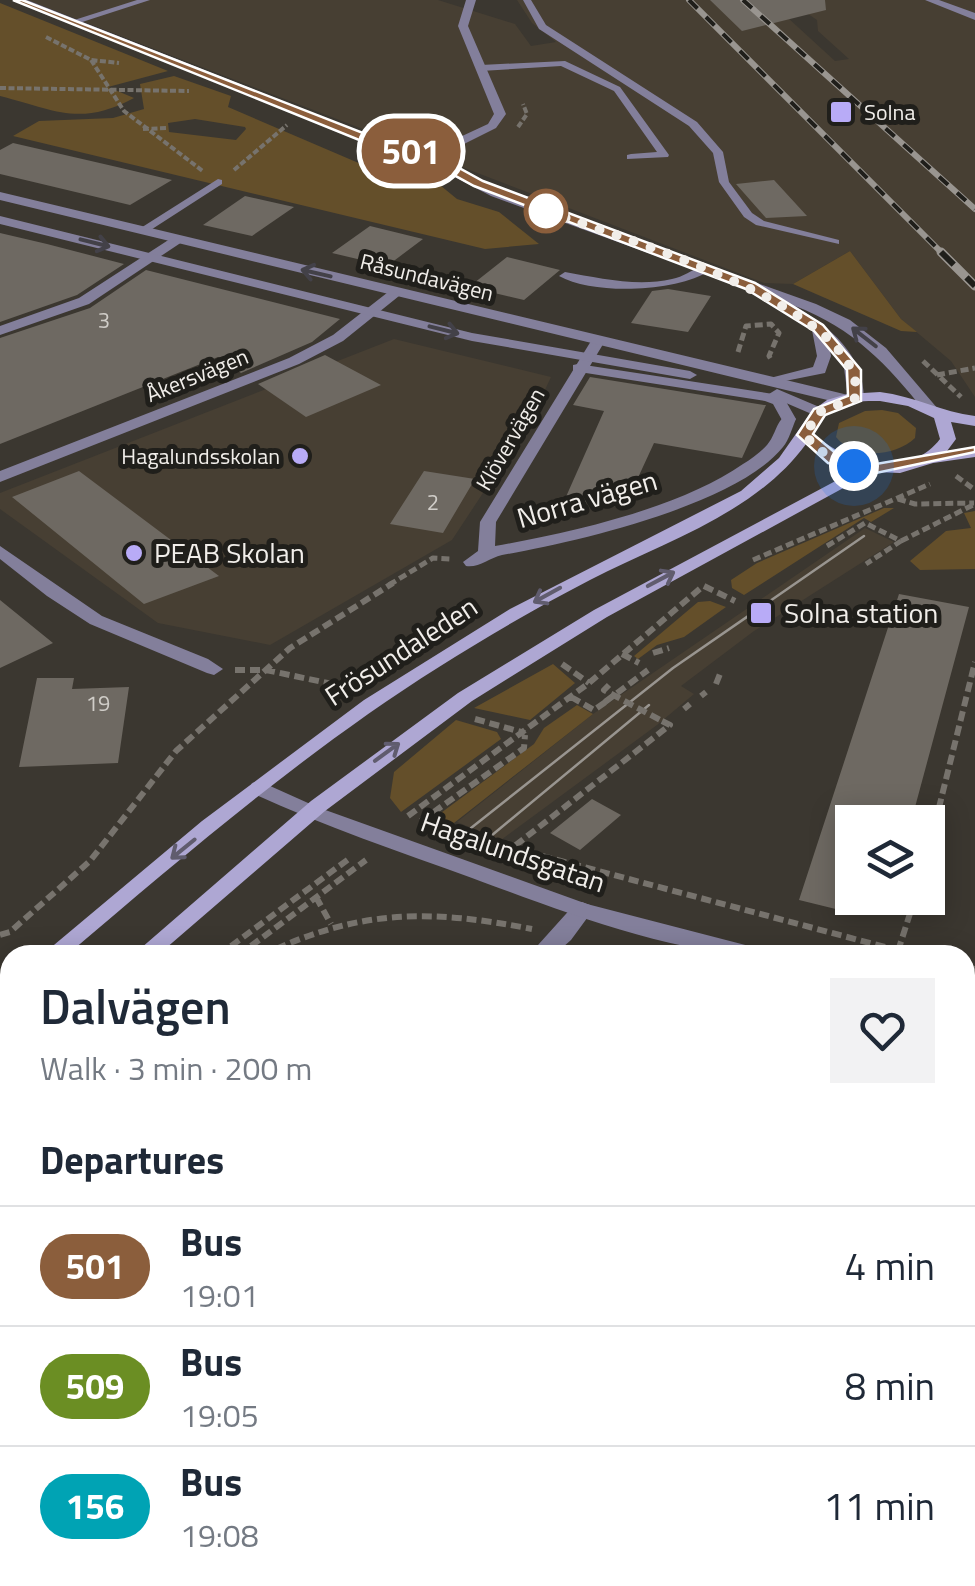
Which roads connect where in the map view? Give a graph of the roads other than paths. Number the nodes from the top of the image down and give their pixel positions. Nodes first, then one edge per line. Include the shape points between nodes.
1 (18, 0) edge
2 (146, 0) edge
3 (471, 0) edge
4 (527, 0) edge
5 (930, 0) edge
6 (975, 17) edge
7 (74, 22) junction
8 (481, 68) junction
9 (434, 154) junction
10 (631, 158) dead end
11 (215, 180) road end
12 (0, 196) edge
13 (0, 220) edge
14 (142, 231) junction
15 (178, 240) junction
16 (835, 242) dead end
17 (152, 257) junction
18 (702, 270) junction
19 (565, 276) dead end
20 (751, 286) junction
21 (397, 292) junction
22 (372, 312) junction
23 (818, 328) junction
24 (0, 331) edge
25 (598, 341) junction
26 (582, 362) junction
27 (775, 373) junction
28 (850, 398) junction
29 (819, 412) junction
30 (935, 413) junction
31 (967, 420) edge
32 (805, 435) junction
33 (971, 452) edge
34 (925, 459) junction
35 (876, 468) junction
36 (0, 477) edge
37 (0, 552) edge
38 (479, 557) joint
39 (214, 669) road end
40 (259, 788) junction
41 (310, 812) junction
42 (582, 910) junction
43 (65, 945) edge
44 (156, 945) edge
45 (552, 945) edge
46 (715, 945) edge

1 - 7 street
2 - 7 lane
3 - 8 street via 463,26
4 - 16 lane via 542,27 693,124 718,152 724,182 748,215
5 - 6 street
7 - 9 street via 383,145
8 - 9 street via 500,107 498,120
8 - 10 lane via 562,63 617,90 664,155
9 - 18 street via 479,184
11 - 14 lane
12 - 14 street, Råsundavägen
13 -> 17 street, Råsundavägen
14 - 15 street, Råsundavägen
15 - 17 street
21 -> 15 street, Råsundavägen
17 - 22 street, Råsundavägen
17 - 24 street via 84,300
18 - 19 lane via 686,283 610,284
18 - 20 street
20 - 23 street
30 -> 20 street via 868,338 816,307
21 - 22 street, Åkersvägen
21 - 25 street, Råsundavägen
22 -> 26 street, Råsundavägen
22 - 36 street, Åkersvägen via 294,361
23 - 27 street via 820,370
23 - 28 street via 854,370
25 - 26 street, Klövervägen
25 - 27 street, Råsundavägen
26 - 29 street, Råsundavägen via 752,386
26 - 38 street, Klövervägen via 488,522
26 - 38 street, Norra vägen via 768,397 779,401 788,433 774,453 648,515
27 - 28 street, Råsundavägen
28 - 29 main road
28 - 30 main road via 882,397
29 - 32 main road, Frösundaleden
30 - 31 main road
30 - 34 main road via 948,428 947,443
32 - 35 main road via 834,460
32 -> 40 main road, Frösundaleden via 747,494 485,630
33 - 34 main road
34 - 35 main road
41 -> 35 main road via 543,646 846,478
37 - 39 street via 112,628
40 - 41 street, Hagalundsgatan
40 -> 43 main road, Frösundaleden
41 - 42 street, Hagalundsgatan
41 - 44 main road
42 - 45 street
42 - 46 street, Hagalundsgatan

